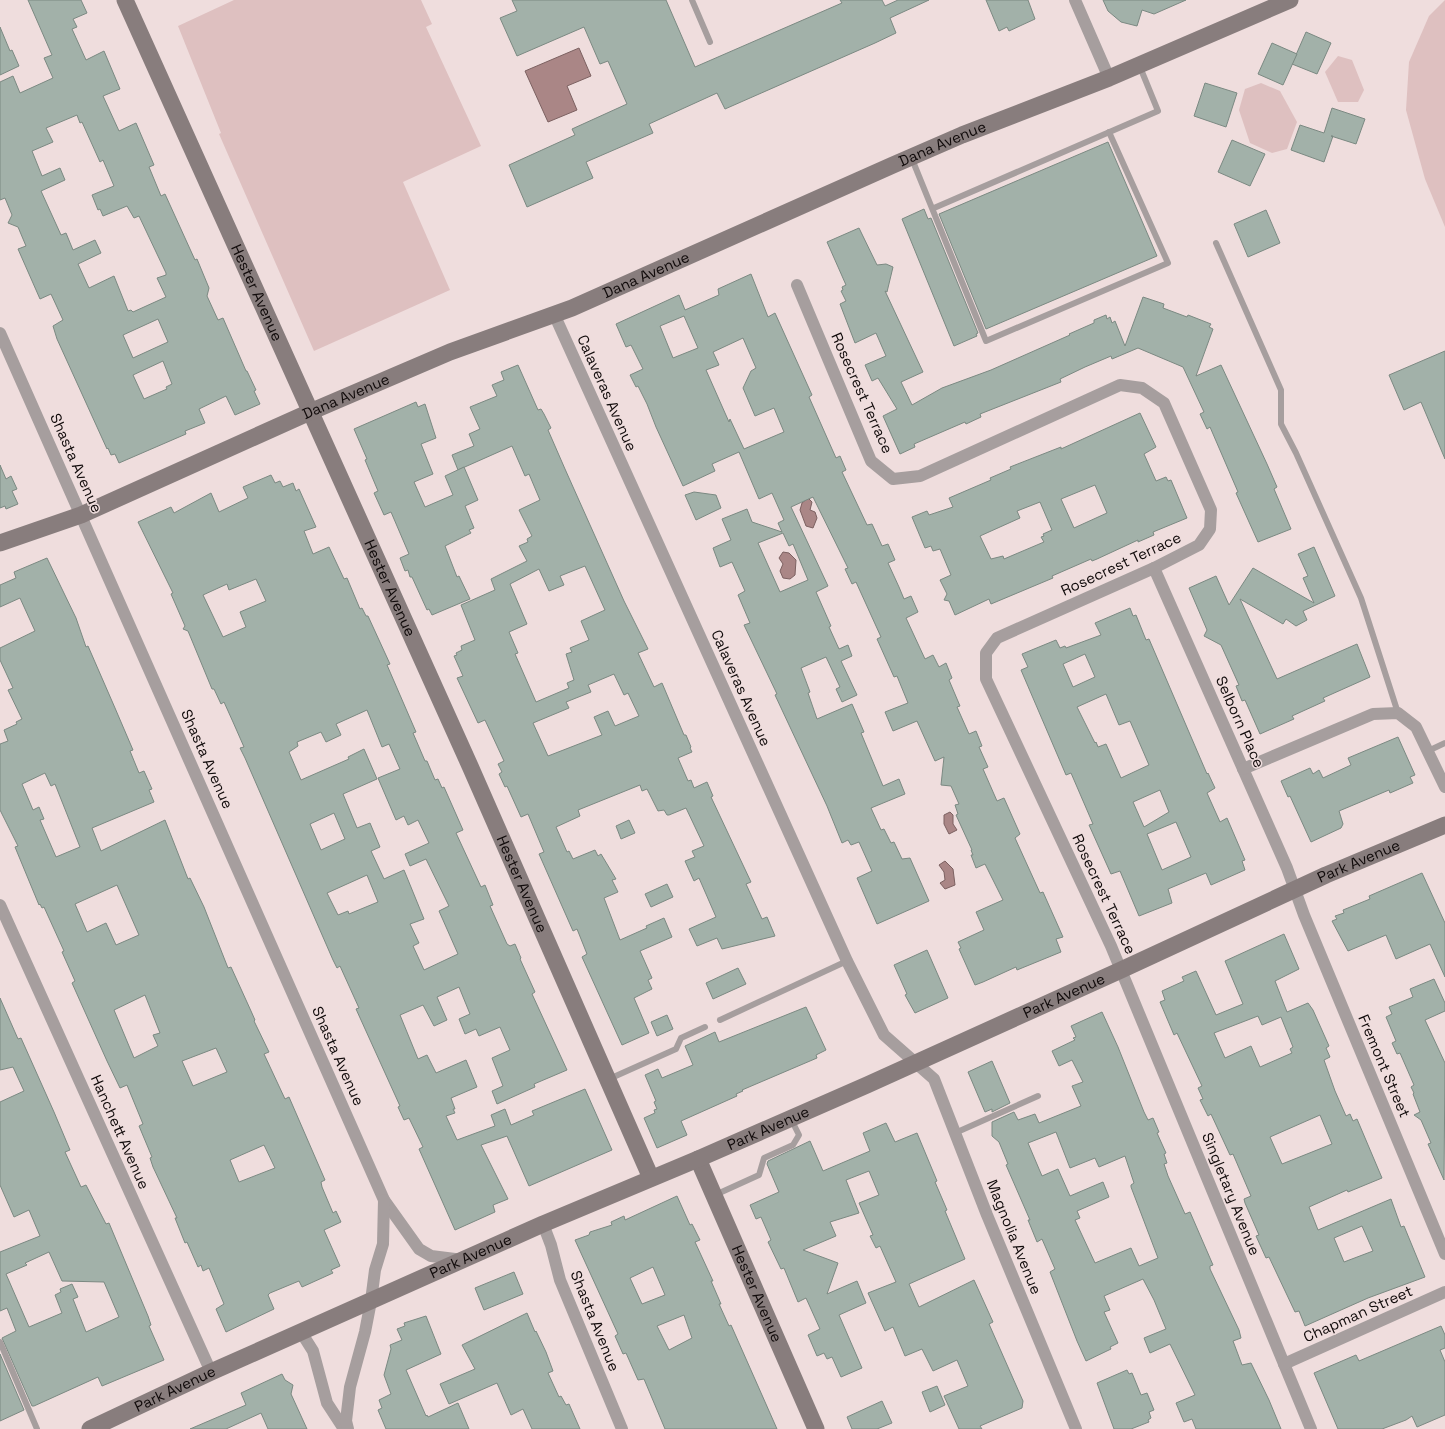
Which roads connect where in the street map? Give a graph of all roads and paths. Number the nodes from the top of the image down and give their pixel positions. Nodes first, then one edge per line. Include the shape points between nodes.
1 (125, 0) edge
2 (692, 0) edge
3 (1075, 0) edge
4 (1290, 0) edge
5 (710, 42) dead end
6 (1139, 66) junction
7 (1109, 78) junction
8 (1109, 132) junction
9 (912, 157) junction
10 (934, 208) junction
11 (1216, 243) dead end
12 (797, 285) dead end
13 (554, 314) junction
14 (0, 333) edge
15 (310, 412) junction
16 (81, 515) junction
17 (0, 543) edge
18 (1154, 568) junction
19 (1398, 713) junction
20 (1445, 743) edge
21 (1428, 751) junction
22 (1243, 769) junction
23 (1445, 787) edge
24 (1445, 825) edge
25 (1295, 890) junction
26 (0, 905) edge
27 (847, 961) junction
28 (1122, 970) junction
29 (720, 1020) dead end
30 (704, 1027) dead end
31 (915, 1063) junction
32 (608, 1079) junction
33 (1038, 1096) dead end
34 (791, 1118) junction
35 (955, 1133) junction
36 (698, 1159) junction
37 (651, 1178) junction
38 (714, 1195) junction
39 (384, 1200) junction
40 (543, 1224) junction
41 (1445, 1254) edge
42 (464, 1260) junction
43 (1445, 1292) edge
44 (371, 1301) junction
45 (301, 1332) junction
46 (0, 1342) edge
47 (1284, 1364) junction
48 (211, 1372) junction
49 (37, 1429) edge
50 (90, 1429) edge
51 (344, 1429) edge
52 (348, 1429) edge
53 (622, 1429) edge
54 (816, 1429) edge
55 (1076, 1429) edge
56 (1311, 1429) edge

1 - 15 street, Hester Avenue
2 - 5 lane
3 - 7 street
4 - 6 street, Dana Avenue
6 - 7 street, Dana Avenue
6 - 8 lane via 1158,111
7 - 9 street, Dana Avenue
8 - 10 lane
8 - 10 lane via 1168,262 986,341
9 - 10 lane
9 - 13 street, Dana Avenue
11 - 19 lane via 1281,390 1281,424 1361,598
12 - 18 street, Rosecrest Terrace via 872,461 893,479 920,476 1120,385 1142,388 1164,403 1211,510 1210,529 1199,546
13 - 15 street, Dana Avenue via 450,352
13 - 27 street, Calaveras Avenue
14 - 16 street, Shasta Avenue
15 - 16 street, Dana Avenue
15 - 32 street, Hester Avenue
16 - 17 street, Dana Avenue
16 - 39 street, Shasta Avenue
18 - 22 street, Selborn Place
18 - 28 street, Rosecrest Terrace via 997,638 986,653 986,679
19 - 21 street via 1416,727
19 - 22 street via 1373,714
20 - 21 lane
21 - 23 street
22 - 25 street, Selborn Place
24 - 25 street, Park Avenue
25 - 28 street, Park Avenue
25 - 41 street, Fremont Street
26 - 48 street, Hanchett Avenue
27 - 29 lane
27 - 31 street, Calaveras Avenue via 884,1035
28 - 31 street, Park Avenue
28 - 47 street, Singletary Avenue
30 - 32 lane via 681,1038 676,1049
31 - 34 street, Park Avenue
31 - 35 street, Magnolia Avenue via 933,1076
32 - 37 street, Hester Avenue
33 - 35 lane
34 - 36 street, Park Avenue
34 - 38 lane via 799,1135 793,1145 764,1158 758,1174
35 - 55 street, Magnolia Avenue
36 - 37 street, Park Avenue
36 - 38 street, Hester Avenue
37 - 40 street, Park Avenue
38 - 54 street, Hester Avenue
39 - 42 street, Shasta Avenue via 419,1249 430,1256
39 - 44 street, Shasta Avenue via 383,1244 375,1270
40 - 42 street, Park Avenue
40 - 53 street, Shasta Avenue via 560,1280
42 - 44 street, Park Avenue
43 - 47 street, Chapman Street
44 - 45 street, Park Avenue
44 - 52 street via 350,1387 346,1421
45 - 48 street, Park Avenue
45 - 51 street via 313,1351 327,1402
46 - 49 lane
47 - 56 street, Singletary Avenue
48 - 50 street, Park Avenue

